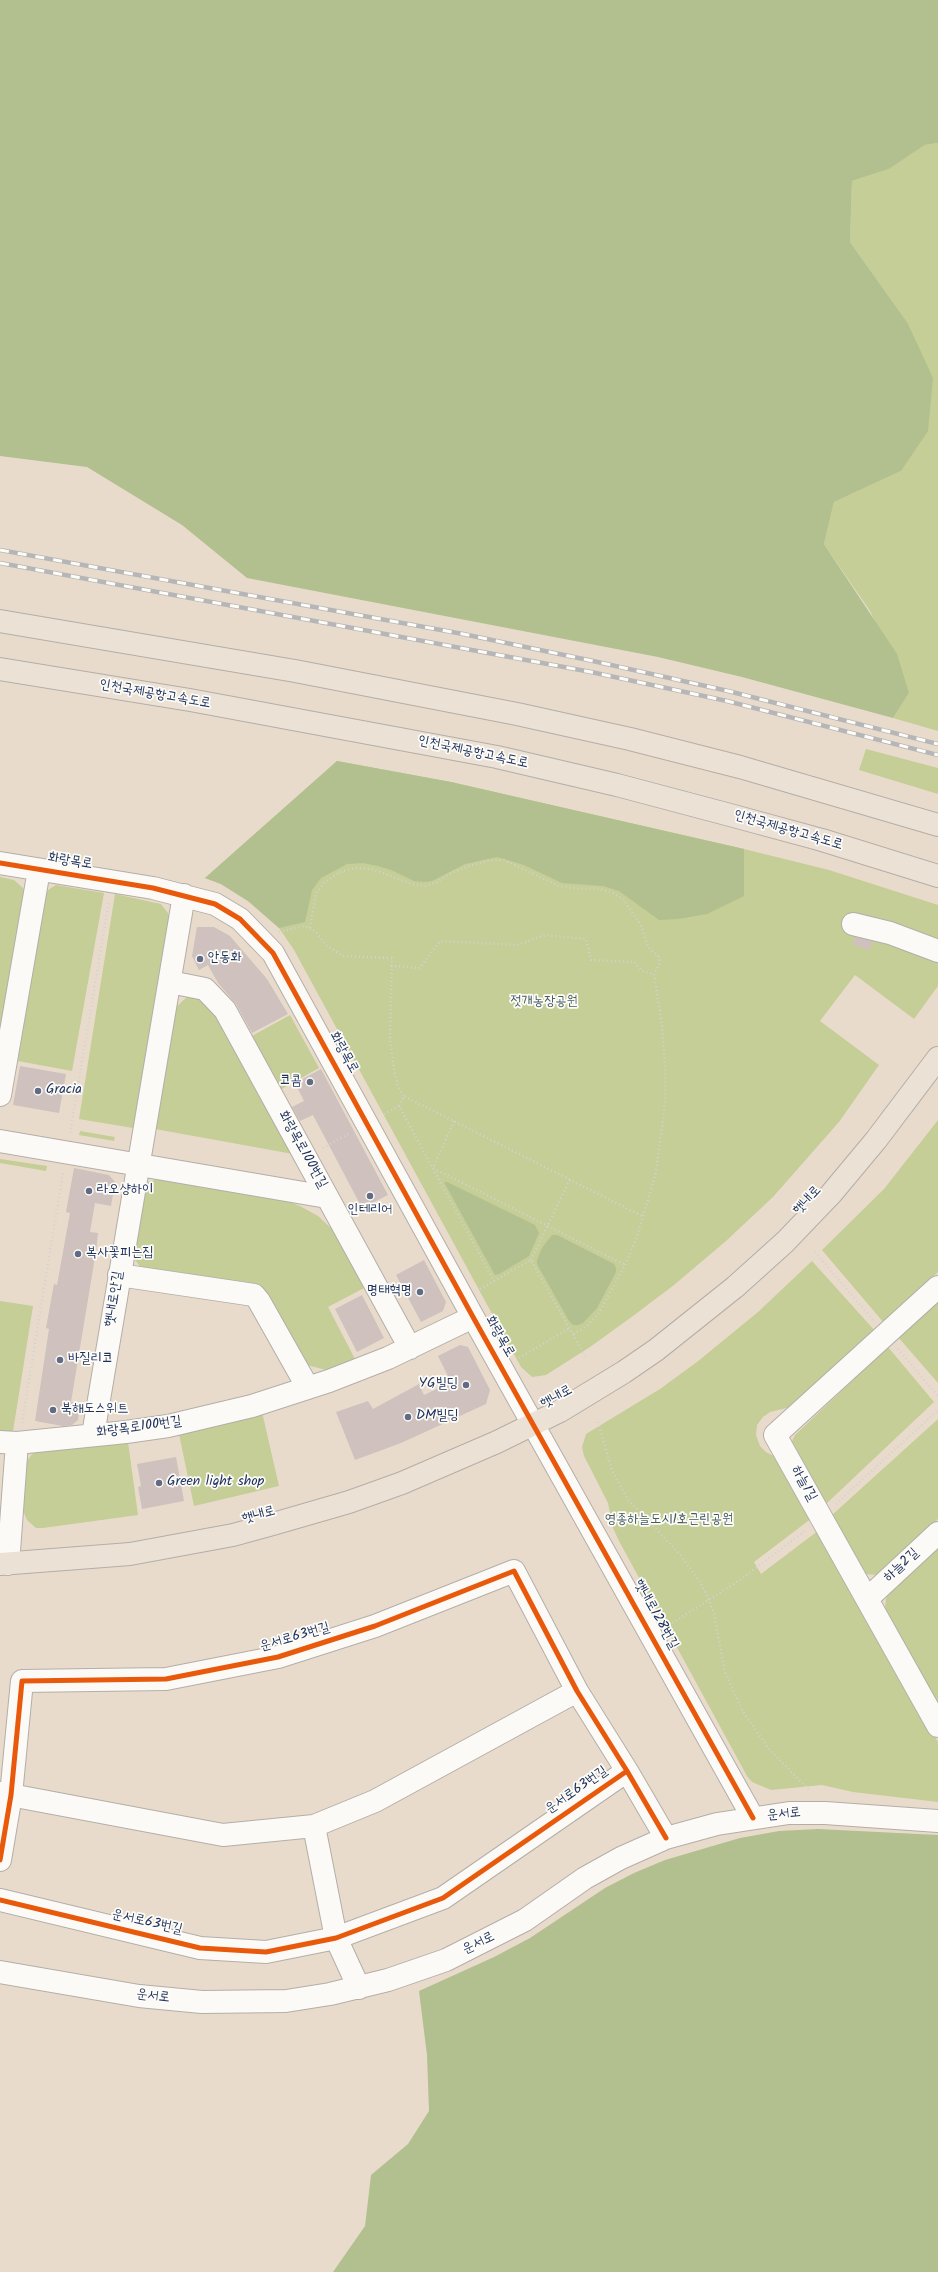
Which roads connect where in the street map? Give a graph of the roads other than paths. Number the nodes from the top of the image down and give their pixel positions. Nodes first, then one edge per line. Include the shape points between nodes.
1 (0, 621) edge
2 (0, 669) edge
3 (938, 825) edge
4 (0, 863) edge
5 (39, 870) junction
6 (938, 876) edge
7 (184, 895) junction
8 (853, 924) dead end
9 (938, 951) edge
10 (170, 982) junction
11 (938, 1058) edge
12 (0, 1096) edge
13 (0, 1141) edge
14 (138, 1163) junction
15 (327, 1197) junction
16 (119, 1275) junction
17 (938, 1287) edge
18 (473, 1317) junction
19 (410, 1348) junction
20 (308, 1388) junction
21 (535, 1424) junction
22 (93, 1435) junction
23 (13, 1438) edge
24 (938, 1533) edge
25 (4, 1564) edge
26 (867, 1599) junction
27 (577, 1691) junction
28 (937, 1722) edge
29 (627, 1770) junction
30 (5, 1794) edge
31 (754, 1818) junction
32 (938, 1820) edge
33 (314, 1826) junction
34 (666, 1838) junction
35 (0, 1860) edge
36 (0, 1900) edge
37 (336, 1938) junction
38 (0, 1972) edge
39 (359, 1988) junction

1 - 3 main road via 295,671 517,714 740,767
2 - 6 main road, 인천국제공항고속도로 via 190,700 497,758 617,785 738,817
4 - 5 street, 화랑목로
5 - 7 street, 화랑목로
5 - 12 street, 화랑목로
7 - 10 street
7 - 18 street, 화랑목로 via 215,904 240,919 273,953
8 - 9 street via 896,935
10 - 14 street
10 - 15 street, 화랑목로100번길 via 205,989 225,1010
11 - 21 main road, 햇내로 via 876,1140 831,1194 785,1242 735,1287 656,1350 577,1402
13 - 14 street
14 - 15 street
14 - 16 street, 햇내로안길
15 - 19 street, 화랑목로100번길
16 - 20 street via 254,1295
16 - 22 street, 햇내로안길
17 - 26 street, 하늘1길 via 776,1435
18 - 19 street, 화랑목로100번길
18 - 21 street, 화랑목로
19 - 20 street, 화랑목로100번길
20 - 22 street, 화랑목로100번길 via 252,1406 181,1423
21 - 25 main road, 햇내로 via 402,1483 349,1502 233,1535 130,1554
21 - 31 street, 햇내로128번길
22 - 23 street, 화랑목로100번길
23 - 25 street
24 - 26 street, 하늘2길
26 - 28 street, 하늘1길
27 - 29 street, 운서로63번길
27 - 30 street, 운서로63번길 via 514,1571 375,1626 278,1657 166,1679 22,1681
27 - 33 street via 374,1801
29 - 34 street, 운서로63번길
29 - 37 street, 운서로63번길 via 443,1898
30 - 33 street via 223,1835
30 - 35 street, 운서로63번길
31 - 32 street, 운서로 via 789,1813 825,1813
31 - 34 street, 운서로 via 717,1824
33 - 37 street
34 - 39 street, 운서로 via 621,1858 585,1878 525,1920 446,1960
36 - 37 street, 운서로63번길 via 200,1948 266,1952
37 - 39 street
38 - 39 street, 운서로 via 139,1996 202,2002 286,2001

